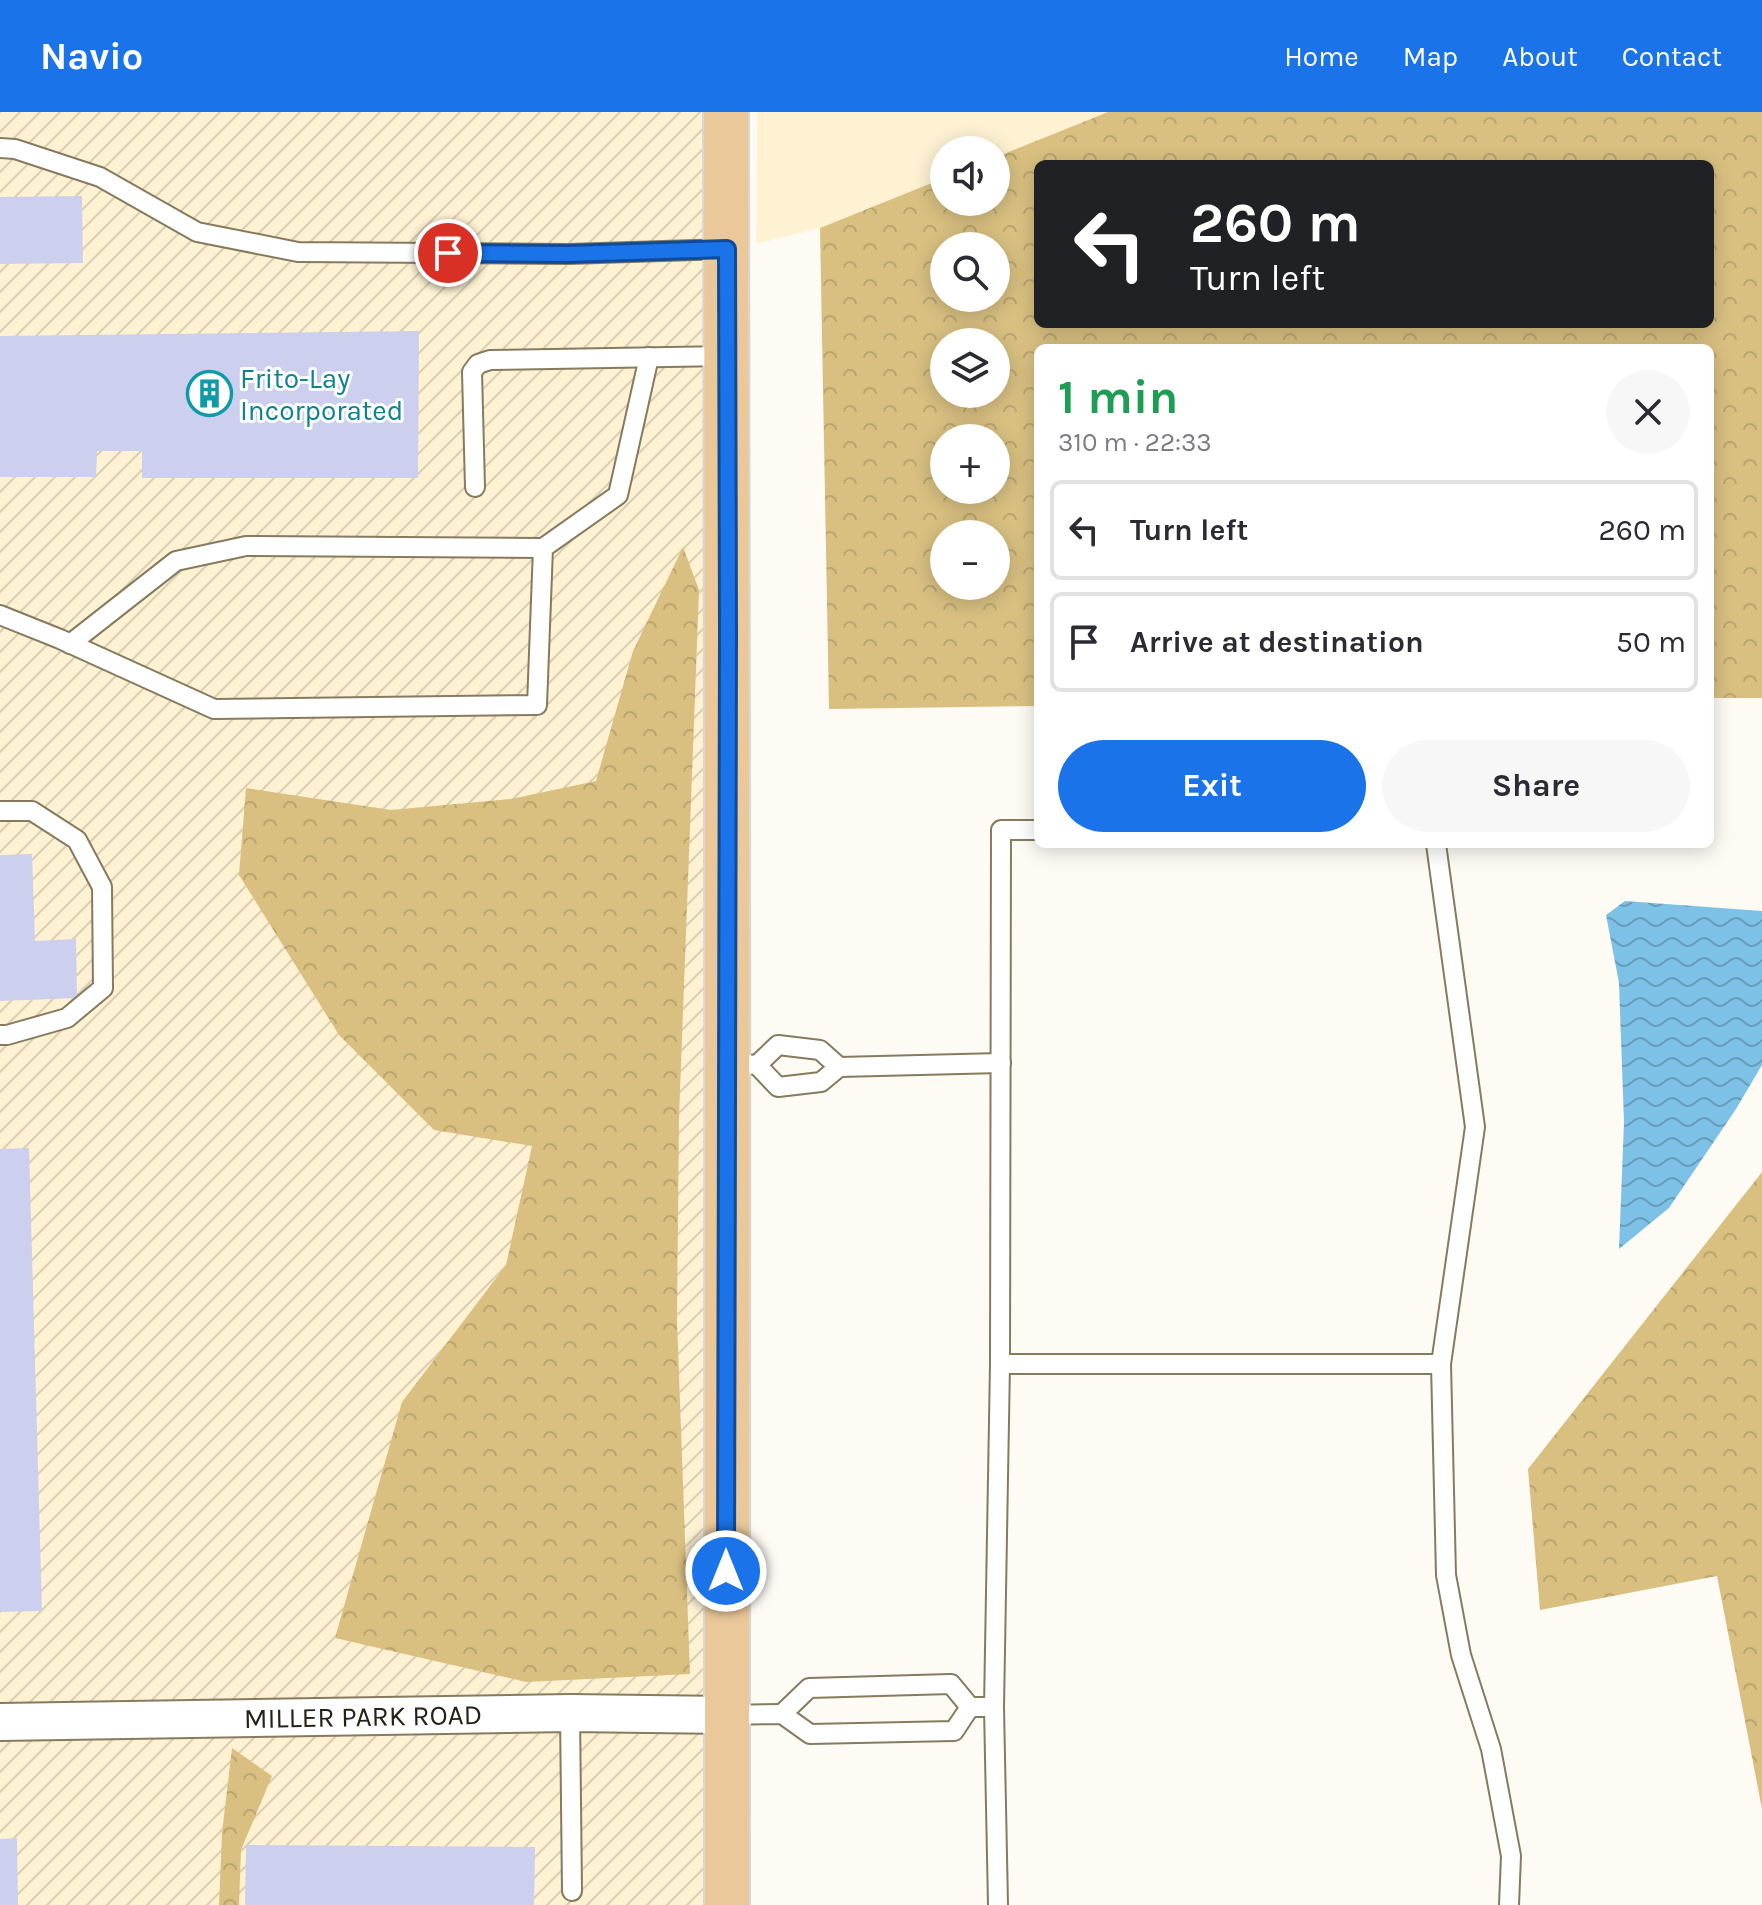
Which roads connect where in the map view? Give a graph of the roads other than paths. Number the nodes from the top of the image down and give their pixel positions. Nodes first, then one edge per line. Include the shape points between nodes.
1 (726, 112) edge
2 (0, 148) edge
3 (727, 249) junction
4 (727, 356) junction
5 (649, 357) junction
6 (475, 487) dead end
7 (543, 548) junction
8 (0, 615) edge
9 (70, 644) junction
10 (0, 811) edge
11 (1034, 830) edge
12 (1437, 848) edge
13 (0, 1035) edge
14 (1001, 1063) junction
15 (742, 1064) junction
16 (839, 1067) junction
17 (1000, 1364) junction
18 (1441, 1364) junction
19 (970, 1707) junction
20 (994, 1707) junction
21 (570, 1713) junction
22 (782, 1714) junction
23 (727, 1715) junction
24 (0, 1722) edge
25 (572, 1891) dead end
26 (727, 1905) edge
27 (998, 1905) edge
28 (1509, 1905) edge

1 - 3 main road
2 - 3 lane via 100,177 197,232 298,252
3 - 4 main road
4 - 5 lane
4 - 15 main road
5 - 6 lane via 478,364 472,372
5 - 7 lane via 618,495
7 - 9 lane via 246,546 176,561
7 - 9 lane via 537,705 214,709
8 - 9 lane
10 - 13 lane via 32,811 77,840 102,887 103,988 67,1018
11 - 14 lane via 1001,830
12 - 18 lane via 1475,1127
14 - 16 lane
14 - 17 lane
15 - 16 lane via 778,1045 820,1050
15 - 16 lane via 778,1087 821,1082
15 - 23 main road
17 - 18 lane
17 - 20 lane
18 - 28 lane via 1446,1575 1461,1655 1491,1749 1511,1856
19 - 20 lane
19 - 22 lane via 954,1731 810,1734
19 - 22 lane via 951,1684 809,1688
20 - 27 lane
21 - 23 street, MILLER PARK ROAD
21 - 24 street, MILLER PARK ROAD
21 - 25 lane
22 - 23 lane
23 - 26 main road

